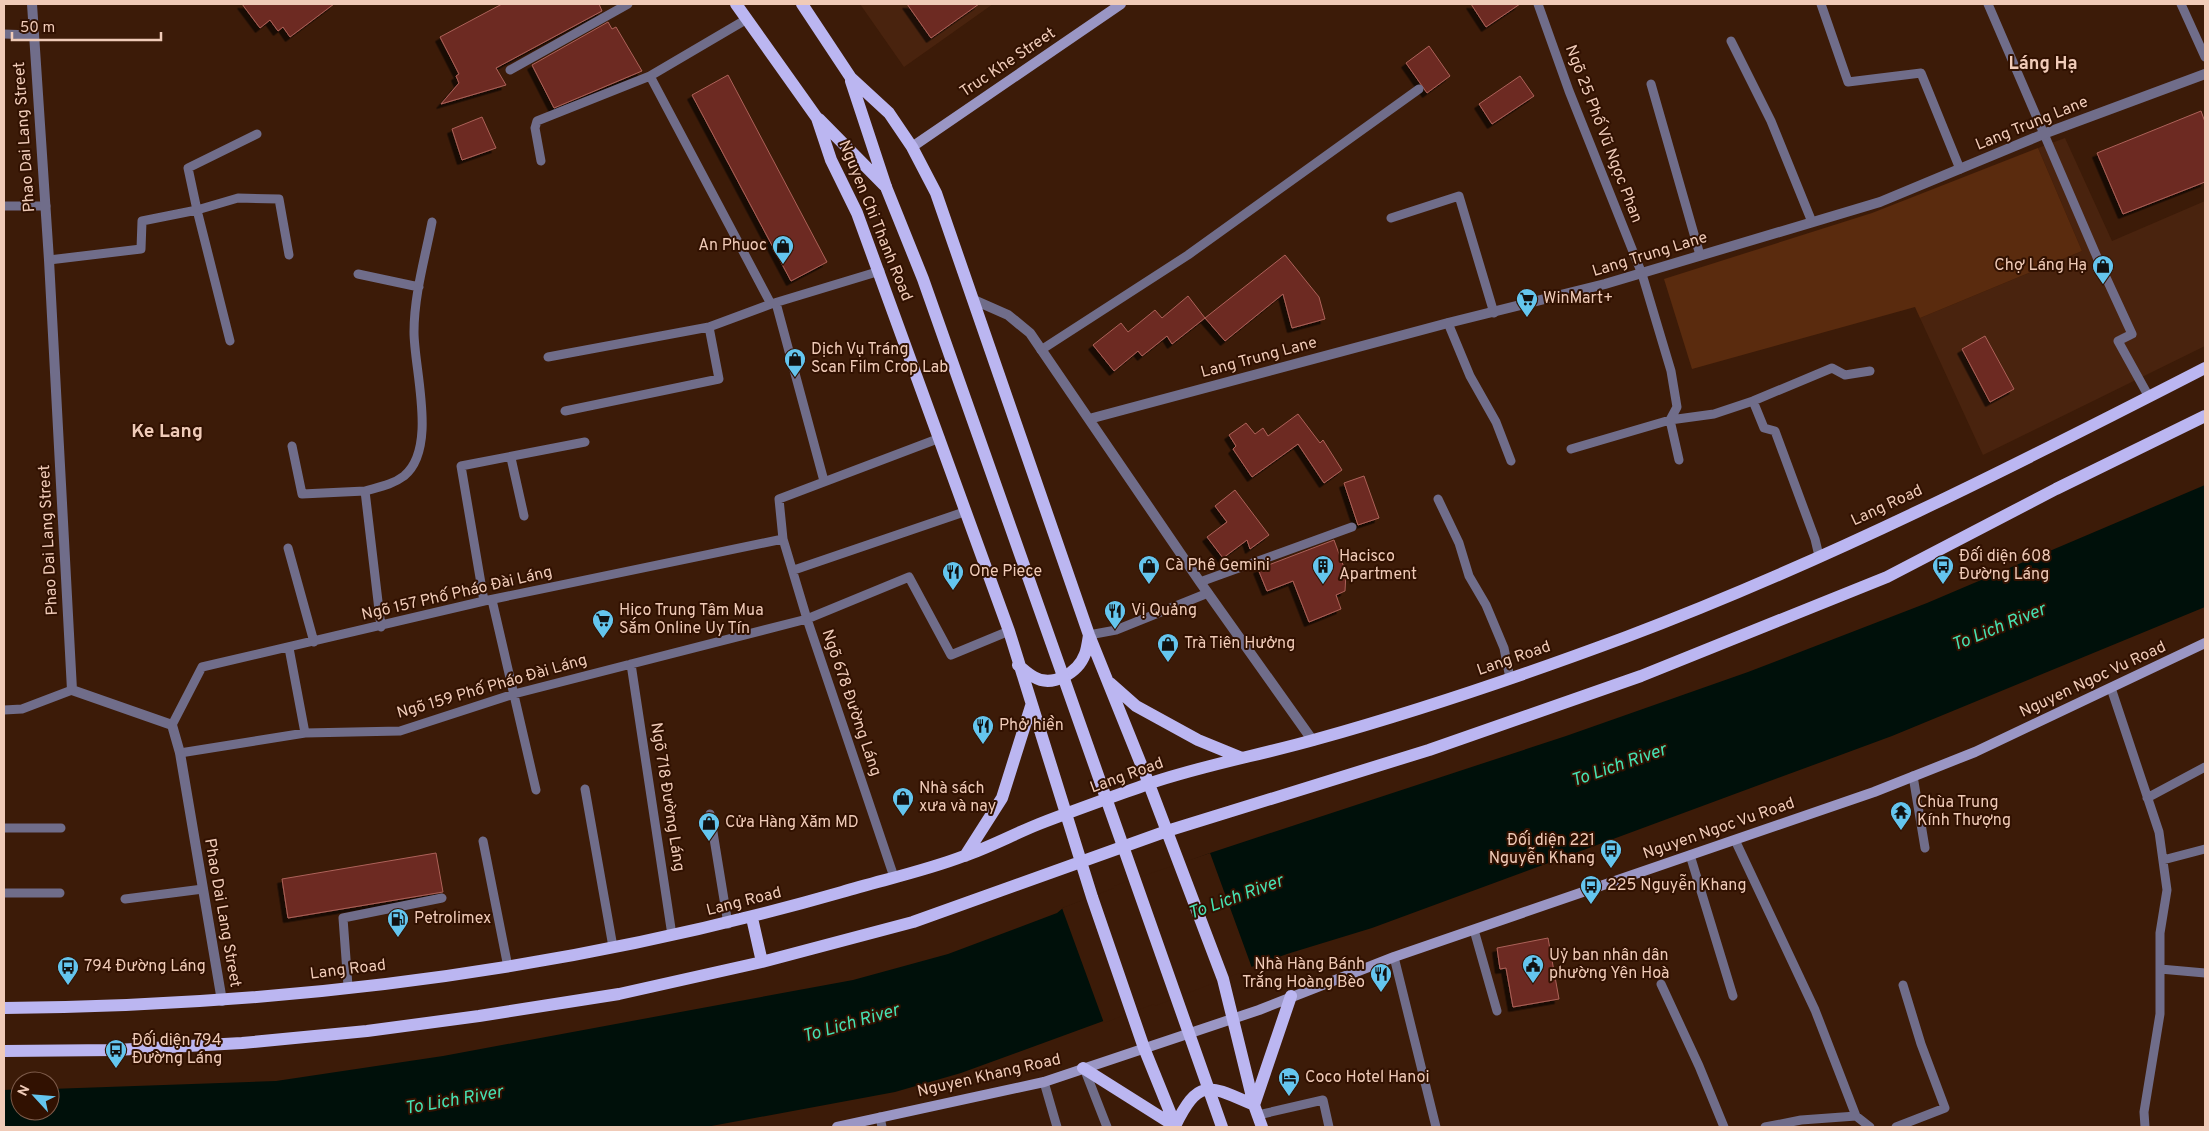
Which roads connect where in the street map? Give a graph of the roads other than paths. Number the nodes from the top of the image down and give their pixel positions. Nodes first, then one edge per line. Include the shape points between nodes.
1 (32, 4) edge
2 (628, 4) edge
3 (736, 4) edge
4 (802, 4) edge
5 (1121, 4) edge
6 (1538, 4) edge
7 (1821, 4) edge
8 (1988, 4) edge
9 (2180, 4) edge
10 (747, 19) junction
11 (4, 34) edge
12 (32, 35) junction
13 (1731, 41) dead end
14 (2205, 57) edge
15 (510, 70) dead end
16 (2205, 74) edge
17 (650, 76) junction
18 (851, 78) junction
19 (1650, 84) dead end
20 (1419, 89) dead end
21 (817, 118) junction
22 (2046, 133) junction
23 (257, 134) dead end
24 (912, 147) junction
25 (541, 161) dead end
26 (1960, 169) junction
27 (886, 187) junction
28 (4, 206) edge
29 (46, 206) junction
30 (197, 210) junction
31 (1391, 218) dead end
32 (432, 222) dead end
33 (1812, 222) junction
34 (289, 255) dead end
35 (1700, 255) junction
36 (49, 260) junction
37 (880, 271) junction
38 (358, 274) dead end
39 (1642, 274) junction
40 (419, 287) junction
41 (974, 300) junction
42 (773, 304) junction
43 (1494, 313) junction
44 (1448, 323) junction
45 (708, 327) junction
46 (230, 341) dead end
47 (1041, 350) junction
48 (548, 357) dead end
49 (2205, 368) edge
50 (1870, 370) dead end
51 (2148, 397) junction
52 (1753, 401) junction
53 (565, 411) dead end
54 (2205, 416) edge
55 (1089, 419) junction
56 (1670, 420) junction
57 (940, 438) junction
58 (585, 442) dead end
59 (292, 446) dead end
60 (1571, 449) dead end
61 (511, 458) junction
62 (1679, 460) dead end
63 (1511, 461) dead end
64 (824, 481) junction
65 (365, 491) junction
66 (1438, 499) dead end
67 (964, 512) junction
68 (524, 516) dead end
69 (1352, 528) dead end
70 (782, 539) junction
71 (288, 548) dead end
72 (1819, 556) junction
73 (794, 570) junction
74 (1200, 582) junction
75 (1208, 592) junction
76 (488, 601) junction
77 (807, 619) junction
78 (381, 627) junction
79 (1009, 631) junction
80 (1089, 635) junction
81 (314, 642) junction
82 (2205, 643) edge
83 (289, 648) junction
84 (631, 664) junction
85 (1018, 664) junction
86 (1510, 678) junction
87 (1107, 680) junction
88 (2111, 688) junction
89 (72, 690) junction
90 (514, 694) junction
91 (1031, 706) junction
92 (4, 710) edge
93 (172, 725) junction
94 (305, 733) junction
95 (1313, 741) junction
96 (180, 753) junction
97 (1242, 758) junction
98 (2205, 767) edge
99 (1913, 776) junction
100 (1149, 784) junction
101 (585, 789) dead end
102 (536, 790) dead end
103 (2147, 798) junction
104 (710, 814) dead end
105 (1066, 815) junction
106 (4, 828) edge
107 (61, 828) dead end
108 (1167, 831) junction
109 (1735, 840) junction
110 (484, 841) dead end
111 (1925, 848) dead end
112 (2205, 849) edge
113 (1690, 855) junction
114 (965, 856) junction
115 (2163, 860) junction
116 (1081, 862) junction
117 (894, 877) junction
118 (203, 889) junction
119 (4, 893) edge
120 (60, 894) dead end
121 (126, 898) dead end
122 (442, 898) dead end
123 (752, 918) junction
124 (728, 924) junction
125 (1474, 930) junction
126 (672, 935) junction
127 (613, 947) junction
128 (1394, 957) junction
129 (762, 962) junction
130 (508, 967) junction
131 (2160, 968) junction
132 (2205, 973) edge
133 (1661, 984) dead end
134 (1904, 985) dead end
135 (348, 986) junction
136 (1291, 996) junction
137 (1734, 996) dead end
138 (222, 1001) junction
139 (4, 1008) edge
140 (1497, 1011) dead end
141 (1232, 1018) junction
142 (1144, 1048) junction
143 (4, 1051) edge
144 (1083, 1068) junction
145 (1044, 1082) junction
146 (1258, 1116) edge
147 (1856, 1116) junction
148 (881, 1122) edge
149 (837, 1127) edge
150 (1057, 1127) edge
151 (1108, 1127) edge
152 (1175, 1127) edge
153 (1222, 1127) edge
154 (1329, 1127) edge
155 (1436, 1127) edge
156 (1724, 1127) edge
157 (1765, 1127) edge
158 (1870, 1127) edge
159 (1896, 1127) edge
160 (2145, 1127) edge

1 - 12 street, Phao Dai Lang Street
2 - 15 lane
3 - 10 main road, Nguyen Chi Thanh Road
4 - 18 main road
5 - 24 main road, Truc Khe Street
6 - 39 lane, Ngõ 25 Phố Vũ Ngọc Phan via 1569,92
7 - 26 lane via 1848,82 1921,73
8 - 22 lane
9 - 14 lane
10 - 17 lane
10 - 21 main road, Nguyen Chi Thanh Road
11 - 12 lane
12 - 29 street, Phao Dai Lang Street
13 - 33 lane via 1771,121
16 - 22 street, Lang Trung Lane
17 - 25 lane via 537,121
17 - 42 lane
18 - 24 main road via 889,114
18 - 27 main road
19 - 35 lane
20 - 47 lane via 1188,255
21 - 27 main road
21 - 37 main road, Nguyen Chi Thanh Road via 831,160 858,213
22 - 26 street, Lang Trung Lane
22 - 51 lane via 2102,271 2132,334 2118,341
23 - 30 lane via 188,168
24 - 41 main road via 936,193
26 - 33 street, Lang Trung Lane via 1880,202
27 - 153 main road, bridge via 923,279
28 - 29 lane
29 - 36 street, Phao Dai Lang Street
30 - 34 lane via 238,198 279,198
30 - 36 lane via 142,220 141,249
30 - 46 lane
31 - 43 lane via 1460,196
32 - 40 lane
33 - 35 street, Lang Trung Lane
35 - 39 street, Lang Trung Lane
36 - 89 street, Phao Dai Lang Street
37 - 42 lane
37 - 57 main road, Nguyen Chi Thanh Road
38 - 40 lane
39 - 43 street, Lang Trung Lane
39 - 56 lane, Ngõ 25 Phố Vũ Ngọc Phan via 1671,371 1677,407
40 - 65 lane via 414,331 422,404 417,458 411,468 395,481
41 - 47 street via 1008,315 1030,334
41 - 80 main road
42 - 45 lane
42 - 64 lane
43 - 44 street, Lang Trung Lane
44 - 55 street, Lang Trung Lane
44 - 63 lane via 1470,376 1496,422
45 - 48 lane
45 - 53 lane via 719,378
47 - 55 street
49 - 51 main road, Lang Road
50 - 52 lane via 1846,375 1832,368
51 - 72 main road, Lang Road
52 - 56 lane via 1714,414
52 - 72 lane via 1764,428 1775,431
54 - 108 main road via 1887,577 1766,627 1641,676 1429,750
55 - 74 street
56 - 60 lane
56 - 62 lane
57 - 64 lane
57 - 67 main road, Nguyen Chi Thanh Road
58 - 61 lane
59 - 65 lane via 302,494
61 - 68 lane
61 - 76 lane via 461,466
64 - 70 lane, Ngõ 678 Đường Láng via 779,499
65 - 78 lane
66 - 86 lane via 1459,543 1469,576 1486,605 1504,648
67 - 73 lane
67 - 79 main road, Nguyen Chi Thanh Road
69 - 74 lane
70 - 73 lane, Ngõ 678 Đường Láng
70 - 76 lane, Ngõ 157 Phố Pháo Đài Láng
71 - 81 lane
72 - 86 main road, Lang Road via 1685,614
73 - 77 lane, Ngõ 678 Đường Láng
74 - 75 street
75 - 80 lane via 1116,630
75 - 95 street
76 - 78 lane, Ngõ 157 Phố Pháo Đài Láng
76 - 90 lane
77 - 79 lane, Ngõ 159 Phố Pháo Đài Láng via 909,577 951,655
77 - 84 lane, Ngõ 159 Phố Pháo Đài Láng
77 - 117 lane, Ngõ 678 Đường Láng
78 - 81 lane, Ngõ 157 Phố Pháo Đài Láng
79 - 85 main road, Nguyen Chi Thanh Road
80 - 85 main road via 1085,655 1066,676 1047,680 1035,678
80 - 87 main road
81 - 83 lane, Ngõ 157 Phố Pháo Đài Láng
82 - 88 main road, Nguyen Ngoc Vu Road
83 - 93 lane, Ngõ 157 Phố Pháo Đài Láng via 202,667
83 - 94 lane
84 - 90 lane, Ngõ 159 Phố Pháo Đài Láng
84 - 126 lane, Ngõ 718 Đường Láng
85 - 91 main road, Nguyen Chi Thanh Road
86 - 95 main road, Lang Road
87 - 97 main road via 1136,706 1198,740
87 - 100 main road
88 - 99 main road, Nguyen Ngoc Vu Road via 1974,752
88 - 103 lane
89 - 92 lane via 22,709
89 - 93 street
90 - 94 lane, Ngõ 159 Phố Pháo Đài Láng via 400,731
90 - 102 lane
91 - 105 main road, Nguyen Chi Thanh Road
91 - 114 main road via 1002,798
93 - 96 street, Phao Dai Lang Street
94 - 96 lane, Ngõ 159 Phố Pháo Đài Láng
95 - 97 main road, Lang Road
96 - 118 street, Phao Dai Lang Street
97 - 100 main road, Lang Road
98 - 103 lane
99 - 109 main road, Nguyen Ngoc Vu Road
99 - 111 lane
100 - 105 main road, Lang Road
100 - 108 main road
101 - 127 lane
103 - 115 lane via 2159,832
104 - 124 lane
105 - 114 main road, Lang Road
105 - 116 main road, Nguyen Chi Thanh Road
106 - 107 lane
108 - 116 main road
108 - 141 main road via 1223,979
109 - 113 main road, Nguyen Ngoc Vu Road
109 - 147 lane via 1815,1010
110 - 130 lane
112 - 115 lane
113 - 125 main road, Nguyen Ngoc Vu Road
113 - 137 lane
114 - 117 main road, Lang Road
115 - 131 lane via 2167,890 2160,934
116 - 129 main road via 913,922
116 - 142 main road, Nguyen Chi Thanh Road
117 - 123 main road, Lang Road
118 - 121 lane
118 - 138 street, Phao Dai Lang Street
119 - 120 lane
122 - 135 lane via 343,918
123 - 124 main road, Lang Road
123 - 129 main road
124 - 126 main road, Lang Road
125 - 128 main road, Nguyen Ngoc Vu Road
125 - 140 lane
126 - 127 main road, Lang Road
127 - 130 main road, Lang Road
128 - 136 main road, Nguyen Ngoc Vu Road
128 - 155 lane
129 - 143 main road via 619,994 367,1031 242,1043 116,1050
130 - 135 main road, Lang Road
131 - 132 lane
131 - 160 lane via 2160,1014 2144,1112
133 - 156 lane
134 - 159 lane via 1921,1044 1945,1108
135 - 138 main road, Lang Road
136 - 141 main road, Nguyen Ngoc Vu Road
136 - 146 main road
138 - 139 main road, Lang Road
141 - 142 main road, Nguyen Khang Road
141 - 146 main road
142 - 144 main road, Nguyen Khang Road
142 - 152 main road, Nguyen Chi Thanh Road
144 - 145 main road, Nguyen Khang Road
144 - 151 lane
144 - 152 main road
145 - 148 main road, Nguyen Khang Road
145 - 150 lane
146 - 152 main road via 1226,1092 1211,1089 1201,1091 1186,1104
146 - 154 lane via 1323,1100
147 - 157 lane via 1801,1120
147 - 158 lane
148 - 149 main road, Nguyen Khang Road

